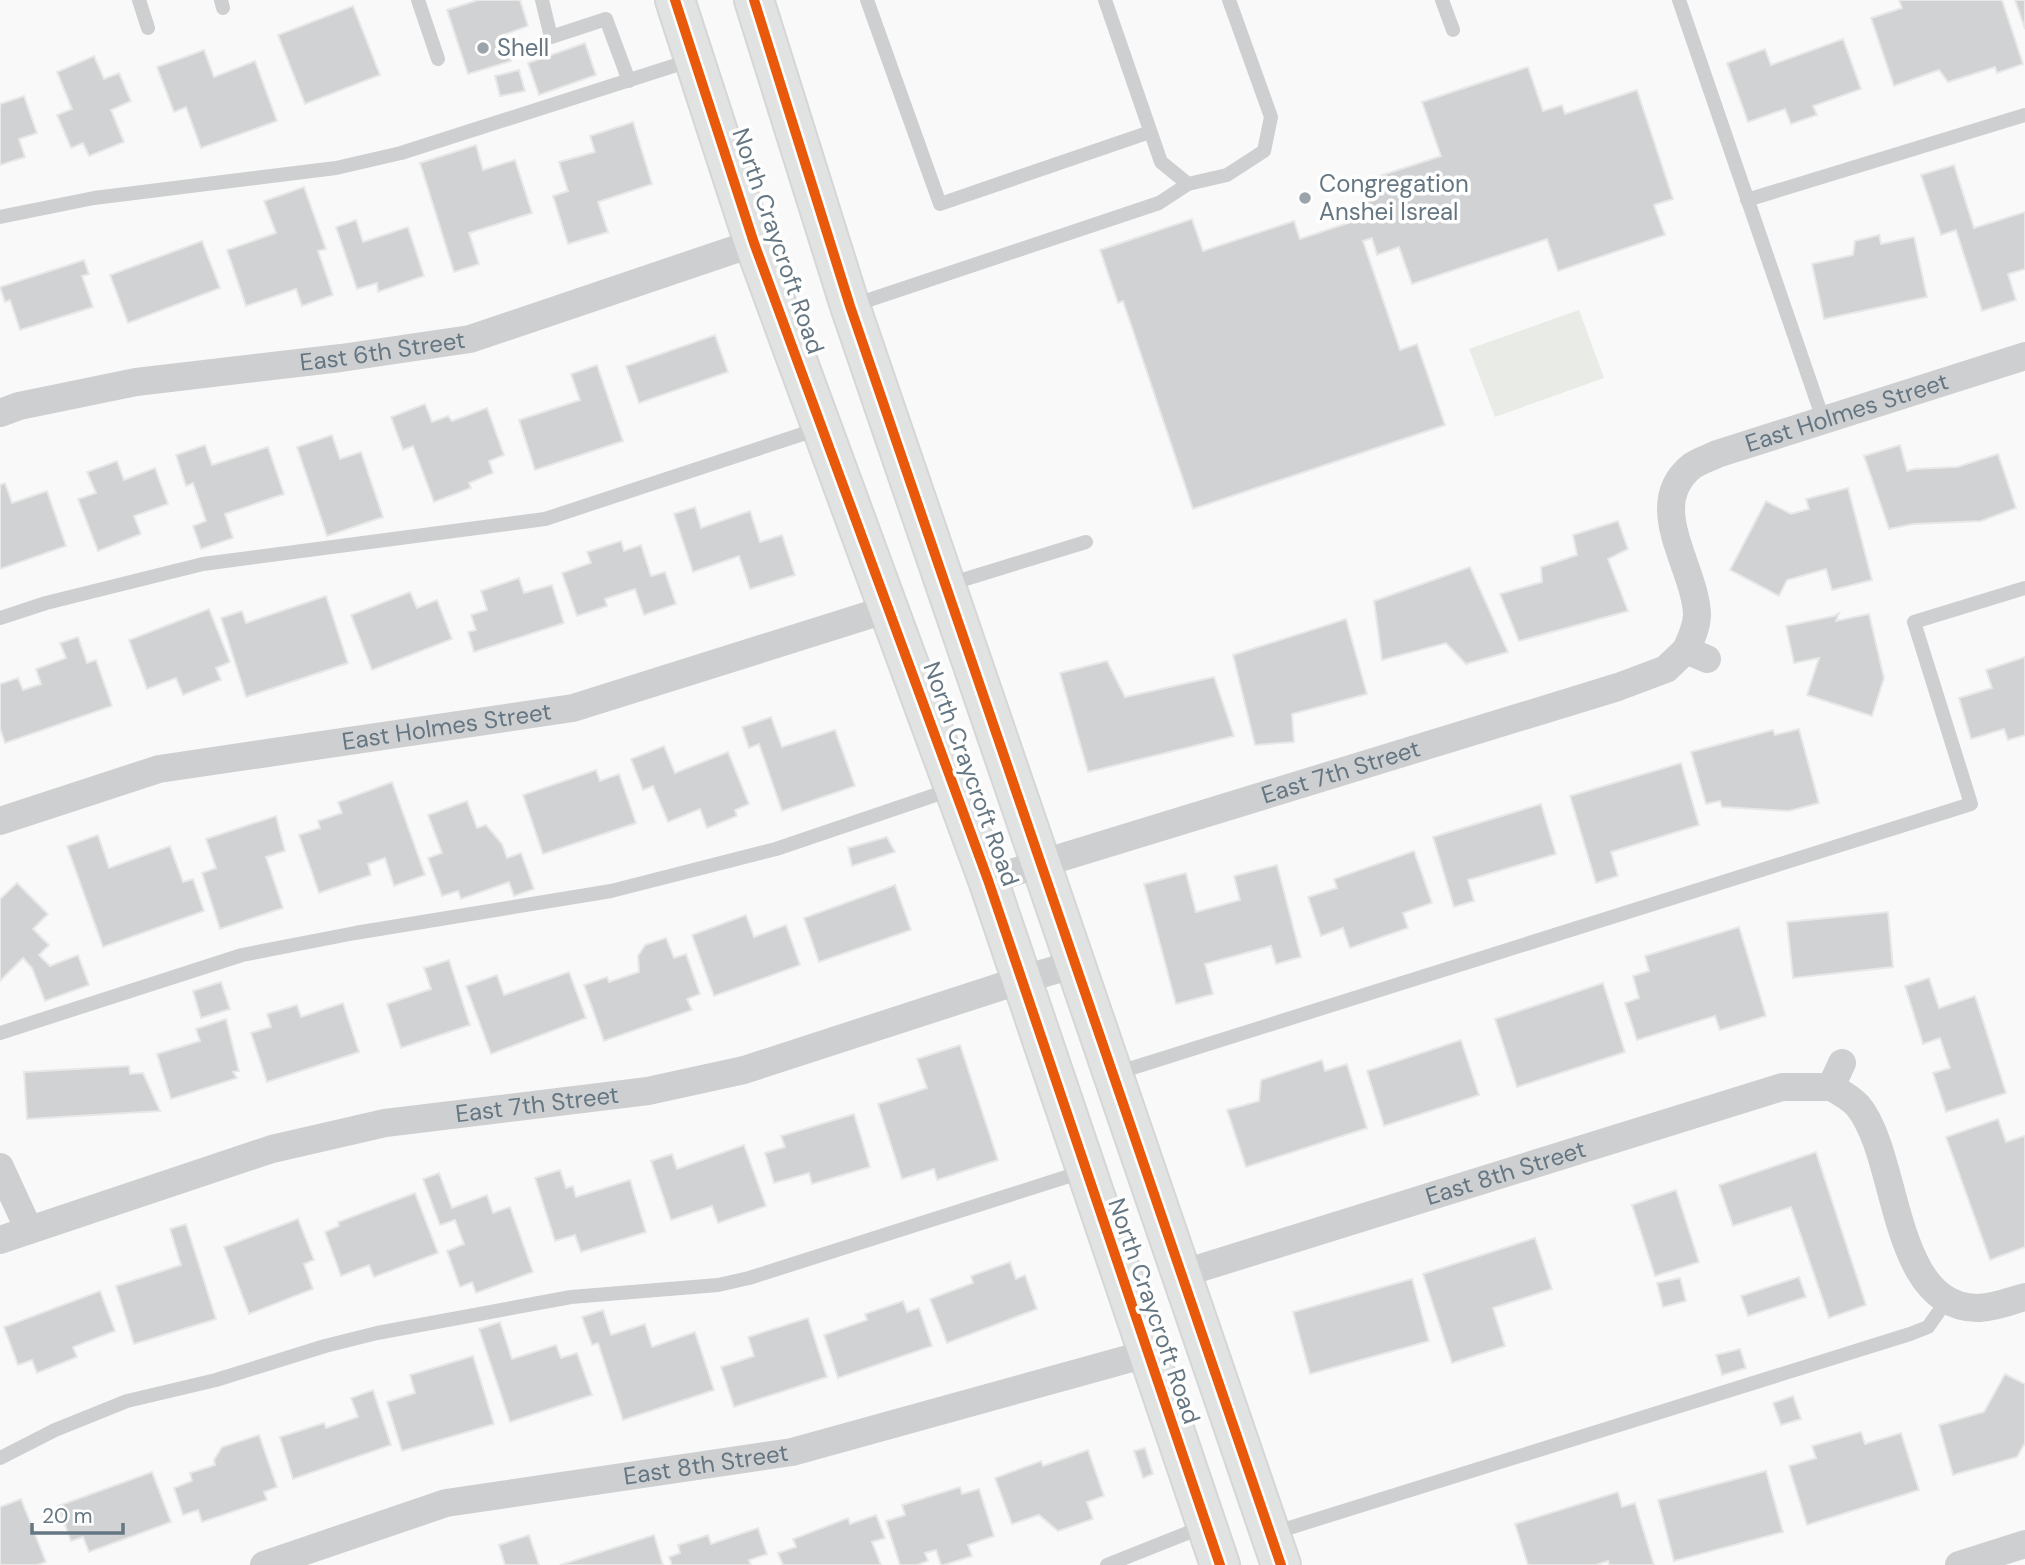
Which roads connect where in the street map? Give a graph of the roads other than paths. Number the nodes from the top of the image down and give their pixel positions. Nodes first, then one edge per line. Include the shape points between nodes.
1 (139, 0) edge
2 (418, 0) edge
3 (542, 0) edge
4 (675, 0) edge
5 (754, 0) edge
6 (867, 0) edge
7 (1105, 0) edge
8 (1229, 0) edge
9 (1442, 0) edge
10 (1679, 0) edge
11 (148, 28) dead end
12 (1453, 30) dead end
13 (438, 59) dead end
14 (693, 59) junction
15 (629, 81) junction
16 (2025, 115) edge
17 (1150, 132) junction
18 (1188, 184) junction
19 (1747, 200) junction
20 (0, 217) edge
21 (754, 243) junction
22 (850, 306) junction
23 (2025, 356) edge
24 (0, 413) edge
25 (1824, 422) junction
26 (822, 428) junction
27 (1086, 542) dead end
28 (945, 586) junction
29 (2025, 588) edge
30 (888, 609) junction
31 (0, 618) edge
32 (1697, 655) joint
33 (954, 789) junction
34 (0, 821) edge
35 (1042, 865) junction
36 (988, 880) junction
37 (1076, 964) junction
38 (1021, 979) junction
39 (0, 1033) edge
40 (1113, 1074) junction
41 (0, 1167) edge
42 (1084, 1171) junction
43 (29, 1230) junction
44 (0, 1240) edge
45 (1181, 1274) junction
46 (1942, 1296) junction
47 (2025, 1297) edge
48 (1146, 1354) junction
49 (0, 1458) edge
50 (1206, 1525) junction
51 (2025, 1545) edge
52 (1276, 1550) edge
53 (264, 1565) edge
54 (1107, 1565) edge
55 (1220, 1565) edge
56 (1959, 1565) edge

1 - 11 lane
2 - 13 lane
3 - 15 lane via 551,37 606,19
4 - 14 main road, North Craycroft Road
5 - 22 main road, North Craycroft Road
6 - 17 lane via 940,204
7 - 17 lane
8 - 18 lane via 1271,117 1264,151 1227,175
9 - 12 lane
10 - 19 lane
14 - 15 lane
14 - 21 main road, North Craycroft Road
15 - 20 lane via 349,165 94,198
16 - 19 lane
17 - 18 lane via 1161,162
18 - 22 lane via 1159,202
19 - 25 lane
21 - 24 street, East 6th Street via 470,339 136,382
21 - 26 main road, North Craycroft Road
22 - 28 main road, North Craycroft Road
23 - 25 street, East Holmes Street
25 - 32 street, East Holmes Street via 1717,454 1693,466 1677,484 1670,517 1694,593
26 - 30 main road, North Craycroft Road
26 - 31 lane via 545,519 203,564
27 - 28 lane
28 - 35 main road, North Craycroft Road
29 - 40 lane via 1914,622 1971,804
30 - 33 main road, North Craycroft Road
30 - 34 street, East Holmes Street via 573,708 159,769
32 - 35 street, East 7th Street via 1618,687
33 - 36 main road, North Craycroft Road
33 - 39 lane via 776,849 611,891 242,955
35 - 36 street, East 7th Street
35 - 37 main road, North Craycroft Road
36 - 38 main road, North Craycroft Road
37 - 38 street, East 7th Street
37 - 40 main road, North Craycroft Road
38 - 42 main road, North Craycroft Road
38 - 43 street, East 7th Street via 744,1070 648,1091 386,1123 272,1149
40 - 45 main road, North Craycroft Road
41 - 43 street
42 - 48 main road, North Craycroft Road
42 - 49 lane via 749,1278 718,1285 571,1297 324,1346 216,1380 127,1401
43 - 44 street, East 7th Street
45 - 46 street, East 8th Street via 1782,1087 1837,1075 1870,1127 1919,1272
45 - 52 main road, North Craycroft Road
46 - 47 street via 1978,1308
46 - 52 lane via 1928,1327 1910,1334
48 - 50 main road, North Craycroft Road
48 - 53 street, East 8th Street via 792,1452 446,1503
50 - 54 lane
50 - 55 main road, North Craycroft Road
51 - 56 street

